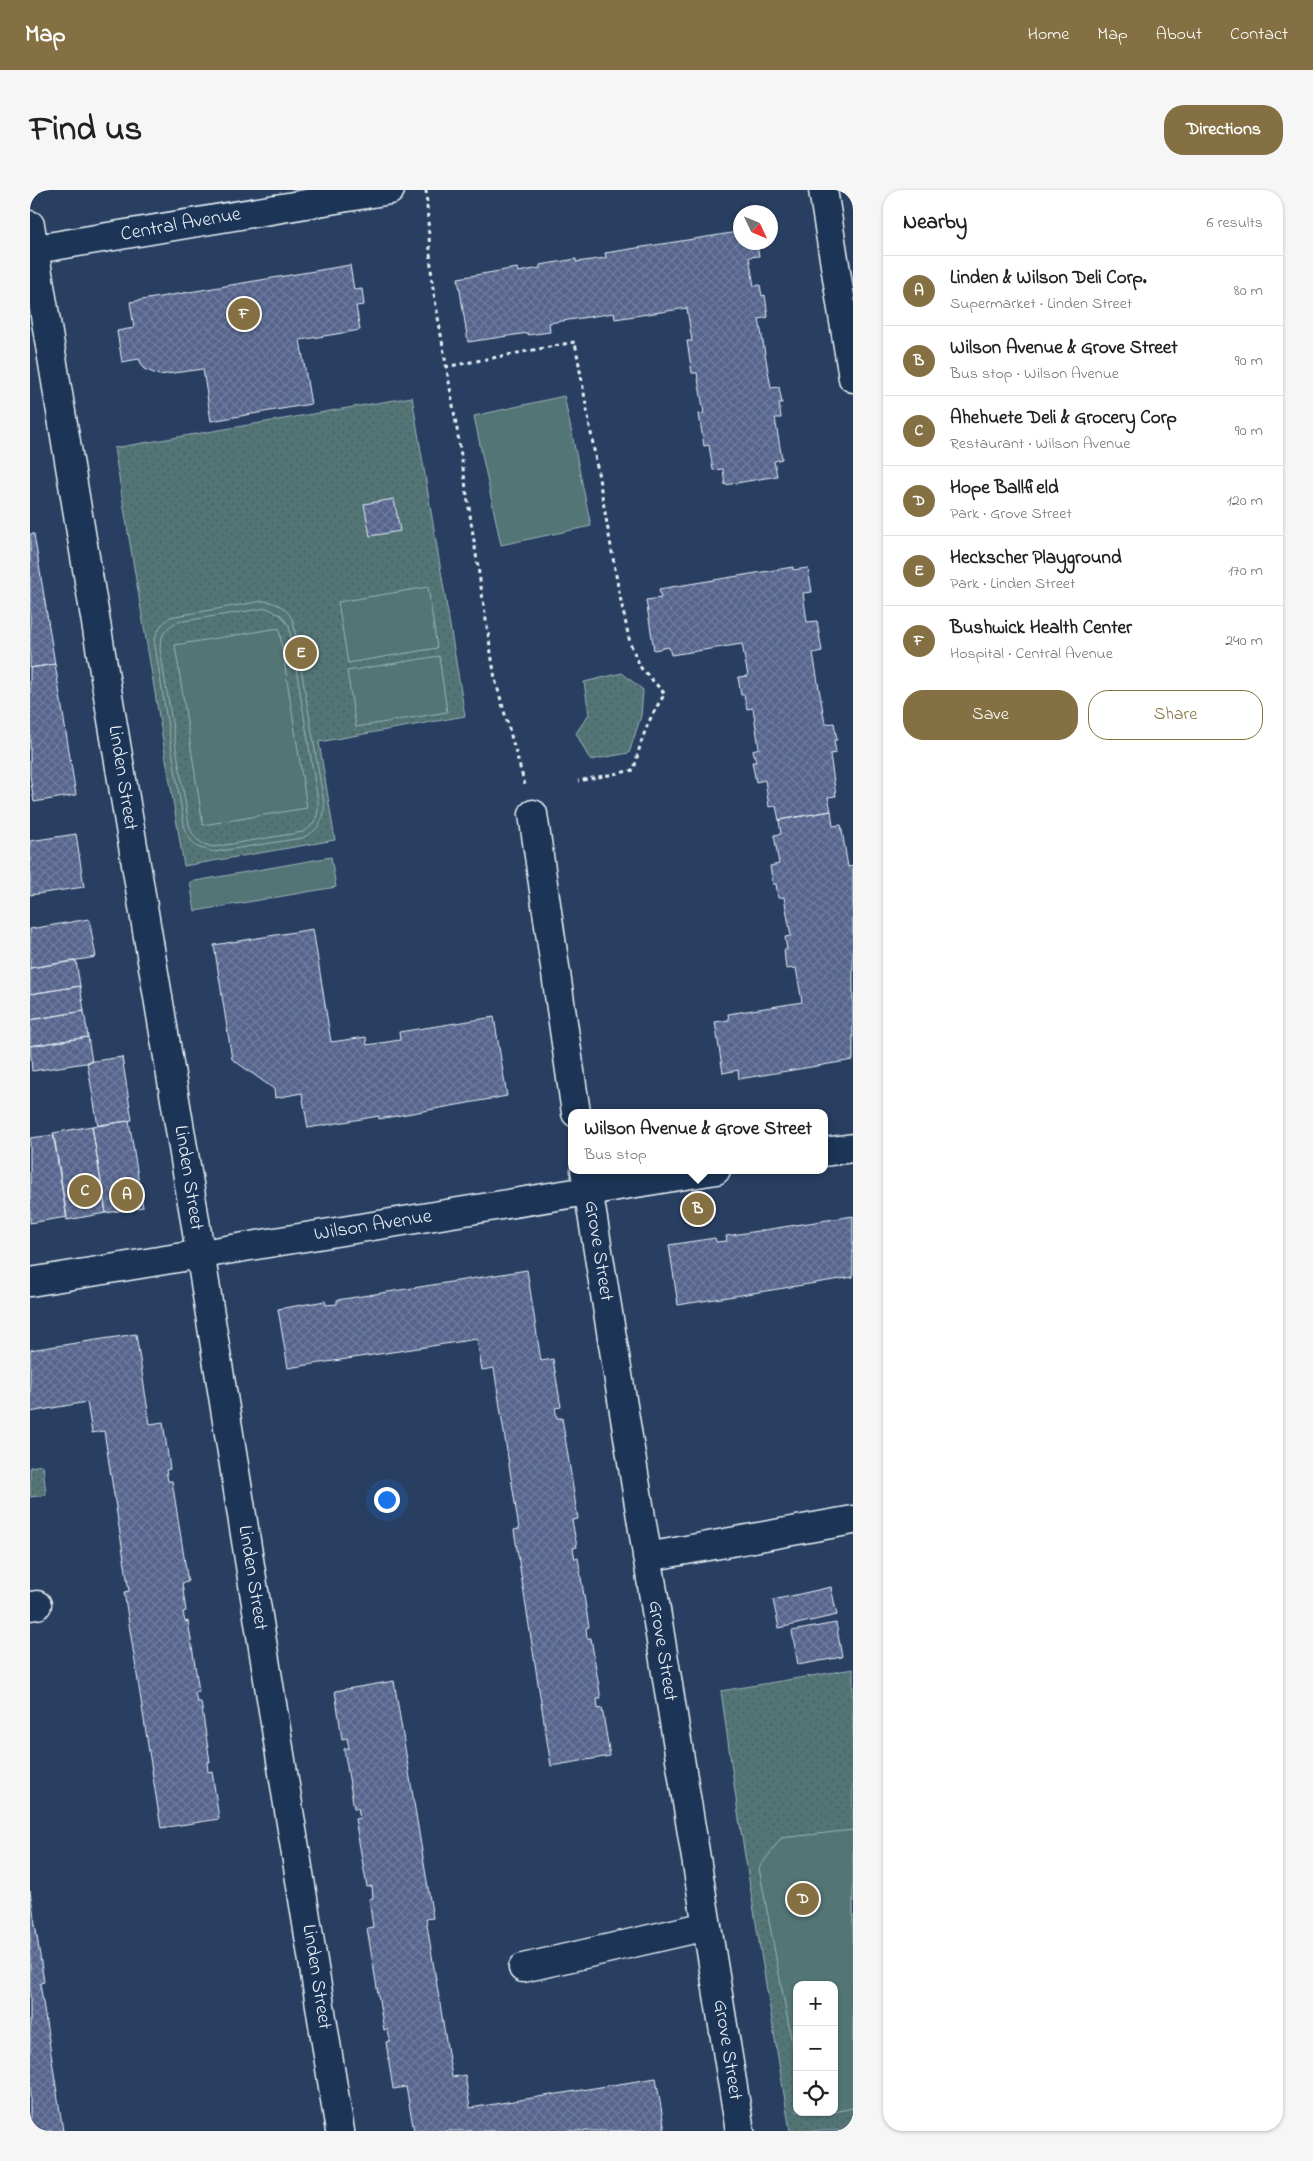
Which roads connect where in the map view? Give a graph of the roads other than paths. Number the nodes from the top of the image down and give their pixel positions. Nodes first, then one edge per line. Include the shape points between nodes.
1 (390, 190) edge
2 (823, 190) edge
3 (31, 242) edge
4 (853, 378) edge
5 (533, 814) road end
6 (575, 1109) edge
7 (853, 1148) edge
8 (828, 1151) edge
9 (669, 1174) edge
10 (587, 1181) edge
11 (201, 1254) junction
12 (30, 1282) edge
13 (853, 1520) edge
14 (647, 1557) junction
15 (707, 1926) junction
16 (523, 1968) dead end
17 (340, 2131) edge
18 (740, 2131) edge

1 - 3 street, Central Avenue
2 - 4 street
3 - 11 street, Linden Street
5 - 6 street
7 - 8 street
9 - 10 street, Wilson Avenue
10 - 11 street, Wilson Avenue
10 - 14 street, Grove Street
11 - 12 street, Wilson Avenue
11 - 17 street, Linden Street
13 - 14 street
14 - 15 street, Grove Street
15 - 16 street
15 - 18 street, Grove Street

